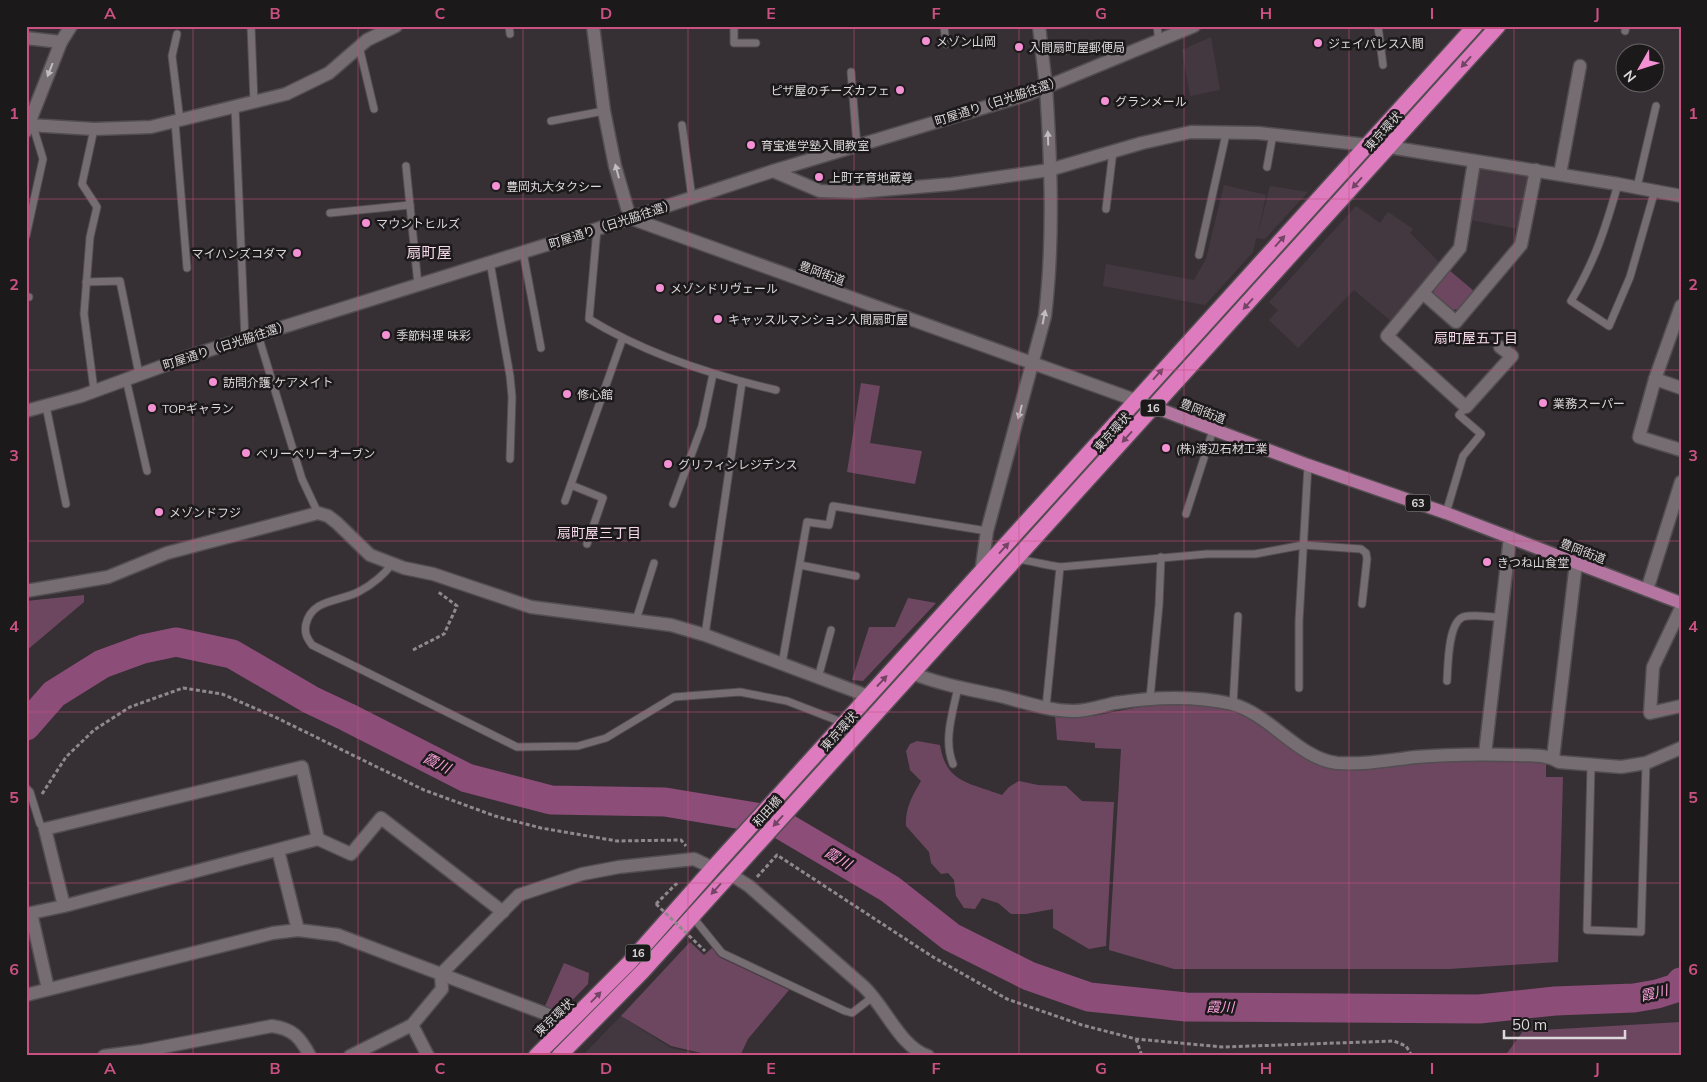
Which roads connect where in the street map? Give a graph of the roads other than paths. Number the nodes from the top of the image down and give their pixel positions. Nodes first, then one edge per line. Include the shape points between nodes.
1 (70, 26) edge
2 (250, 26) edge
3 (396, 26) edge
4 (593, 26) edge
5 (734, 26) edge
6 (944, 26) edge
7 (1039, 26) edge
8 (1157, 26) edge
9 (1194, 26) edge
10 (1378, 26) edge
11 (1475, 26) edge
12 (1498, 26) edge
13 (177, 34) dead end
14 (26, 38) edge
15 (1159, 41) junction
16 (61, 42) junction
17 (756, 43) dead end
18 (946, 44) dead end
19 (359, 46) junction
20 (1383, 65) dead end
21 (1580, 66) dead end
22 (851, 72) dead end
23 (1046, 87) junction
24 (254, 102) junction
25 (1656, 106) dead end
26 (235, 107) junction
27 (374, 109) dead end
28 (604, 111) junction
29 (177, 121) junction
30 (551, 121) dead end
31 (682, 124) dead end
32 (29, 127) edge
33 (94, 129) junction
34 (1226, 134) junction
35 (1273, 134) junction
36 (1368, 145) junction
37 (857, 146) junction
38 (1389, 147) junction
39 (1113, 152) junction
40 (1474, 162) junction
41 (406, 166) dead end
42 (1267, 167) dead end
43 (1049, 170) junction
44 (1536, 170) junction
45 (773, 171) junction
46 (1560, 174) junction
47 (1618, 184) junction
48 (1637, 187) junction
49 (1655, 190) junction
50 (1681, 196) edge
51 (692, 198) junction
52 (410, 205) junction
53 (1106, 209) dead end
54 (330, 213) dead end
55 (630, 218) junction
56 (597, 229) junction
57 (26, 236) edge
58 (523, 252) junction
59 (1199, 255) dead end
60 (490, 262) junction
61 (187, 268) dead end
62 (86, 282) junction
63 (418, 285) junction
64 (1424, 294) junction
65 (1681, 306) edge
66 (258, 334) junction
67 (245, 339) junction
68 (622, 340) junction
69 (1500, 347) dead end
70 (541, 348) dead end
71 (1032, 365) junction
72 (139, 374) junction
73 (713, 374) junction
74 (1655, 378) junction
75 (126, 379) junction
76 (742, 382) junction
77 (1681, 388) edge
78 (94, 390) junction
79 (776, 390) dead end
80 (1135, 400) junction
81 (46, 406) junction
82 (1154, 407) junction
83 (1466, 407) junction
84 (26, 411) edge
85 (1213, 430) junction
86 (1681, 450) edge
87 (510, 460) dead end
88 (1308, 465) junction
89 (147, 471) dead end
90 (1681, 482) edge
91 (571, 485) junction
92 (565, 501) dead end
93 (66, 504) dead end
94 (673, 504) dead end
95 (318, 513) junction
96 (1446, 513) junction
97 (1186, 514) dead end
98 (987, 531) junction
99 (1510, 537) junction
100 (587, 544) dead end
101 (1303, 545) junction
102 (1161, 557) junction
103 (1016, 559) junction
104 (654, 563) dead end
105 (1576, 563) junction
106 (392, 564) junction
107 (800, 564) junction
108 (1060, 567) junction
109 (981, 574) junction
110 (856, 576) dead end
111 (1647, 590) junction
112 (26, 591) edge
113 (1681, 602) edge
114 (1362, 604) dead end
115 (1681, 608) edge
116 (1238, 616) dead end
117 (1499, 618) junction
118 (636, 620) junction
119 (831, 630) dead end
120 (705, 635) junction
121 (782, 664) junction
122 (912, 673) junction
123 (818, 679) junction
124 (1447, 680) dead end
125 (958, 687) junction
126 (1299, 688) dead end
127 (868, 696) junction
128 (1150, 698) junction
129 (1233, 704) junction
130 (1681, 706) edge
131 (1046, 707) junction
132 (844, 723) junction
133 (1681, 748) edge
134 (1485, 754) junction
135 (1553, 758) junction
136 (1646, 763) junction
137 (953, 764) dead end
138 (1591, 765) junction
139 (791, 782) joint
140 (26, 788) edge
141 (806, 789) joint
142 (45, 829) junction
143 (318, 839) junction
144 (734, 845) joint
145 (278, 850) junction
146 (712, 868) junction
147 (730, 874) junction
148 (64, 906) junction
149 (503, 912) junction
150 (692, 916) junction
151 (298, 930) junction
152 (441, 974) junction
153 (48, 989) junction
154 (26, 995) edge
155 (874, 996) junction
156 (570, 1023) junction
157 (412, 1025) junction
158 (143, 1054) edge
159 (104, 1056) edge
160 (310, 1056) edge
161 (350, 1056) edge
162 (428, 1056) edge
163 (536, 1056) edge
164 (559, 1056) edge
165 (928, 1056) edge

1 - 16 street
2 - 24 lane
3 - 19 street
4 - 28 street
5 - 17 lane via 734,43
6 - 18 lane
7 - 23 street
8 - 15 lane
9 - 15 street, 町屋通り（日光脇往還）
10 - 20 lane
11 - 36 highway, 東京環状 / 16
12 -> 38 highway, 東京環状 / 16
13 - 29 lane via 172,56
14 - 16 street
15 - 23 street, 町屋通り（日光脇往還）
16 -> 32 street
19 - 24 street via 317,80 286,94
19 - 27 lane
21 - 46 street
22 - 37 lane
23 - 37 street, 町屋通り（日光脇往還）
43 -> 23 street
24 - 26 street
25 - 48 lane
26 - 29 street
26 - 67 lane
28 - 30 lane
55 -> 28 street
29 - 33 street via 138,129
29 - 61 lane
31 - 51 lane
32 - 33 street
32 - 57 lane via 42,159
33 - 62 lane via 82,184 97,208 90,237
34 - 35 street
34 - 39 street via 1191,132
34 - 59 lane
35 - 36 street
35 - 42 lane
80 -> 36 highway, 東京環状 / 16
37 - 45 street, 町屋通り（日光脇往還）
38 - 40 street
38 -> 82 highway, 東京環状 / 16
39 - 43 street
39 - 53 lane
40 - 44 street
40 - 64 street via 1460,248
41 - 52 lane
43 - 45 street via 952,184 857,192 820,191
71 -> 43 street via 1045,316 1049,284
44 - 46 street
44 - 64 street via 1521,245 1456,322
45 - 51 street, 町屋通り（日光脇往還）
46 - 47 street
47 - 48 street
47 - 49 lane via 1600,246 1571,300 1609,326 1630,277
48 - 49 street
49 - 50 street
51 - 55 street, 町屋通り（日光脇往還）
52 - 54 lane
52 - 63 lane
55 - 56 street, 町屋通り（日光脇往還）
55 - 71 street, 豊岡街道
56 - 58 street, 町屋通り（日光脇往還）
56 - 68 lane via 589,319
58 - 60 street, 町屋通り（日光脇往還）
58 - 70 lane
60 - 63 street, 町屋通り（日光脇往還）
60 - 87 lane via 510,376
62 - 72 lane via 120,281
62 - 78 lane via 84,314
63 - 66 street, 町屋通り（日光脇往還）
64 - 83 street via 1387,336
65 - 74 street
66 - 67 street, 町屋通り（日光脇往還）
66 - 95 lane via 302,479
67 - 72 street, 町屋通り（日光脇往還）
68 - 73 lane
68 - 91 lane
69 - 83 street via 1512,356
71 - 80 street, 豊岡街道
71 -> 98 street
72 - 75 street, 町屋通り（日光脇往還）
73 - 76 lane
73 - 94 lane via 702,426
74 - 77 street
74 - 86 street via 1639,437
75 - 78 street, 町屋通り（日光脇往還）
75 - 89 lane
76 - 79 lane
76 - 120 lane
78 - 81 street, 町屋通り（日光脇往還）
80 - 82 main road, 豊岡街道 / 63
109 -> 80 highway, 東京環状 / 16
81 - 84 street, 町屋通り（日光脇往還）
81 - 93 lane
82 - 85 main road, 豊岡街道 / 63
82 -> 103 highway, 東京環状 / 16
83 - 96 lane via 1459,415 1481,434 1463,456
85 - 88 main road, 豊岡街道 / 63
85 - 97 lane
88 - 96 main road, 豊岡街道 / 63
88 - 101 lane
90 - 111 street
91 - 92 lane
91 - 100 lane via 603,498
95 - 106 street via 337,523 370,555
95 - 112 street via 167,554 108,576
96 - 99 main road, 豊岡街道 / 63
98 - 107 lane via 834,506 829,525 807,522
98 - 109 street
99 - 105 main road, 豊岡街道 / 63
99 - 117 street
101 - 102 lane via 1255,554
101 - 114 lane via 1366,553
101 - 126 lane
102 - 108 lane
102 - 128 lane
103 - 108 lane
103 - 122 highway, 東京環状 / 16
104 - 118 lane
105 - 111 main road, 豊岡街道 / 63
105 - 135 street
106 - 118 street via 433,574 531,607
106 - 132 lane via 380,578 358,592 315,608 309,614 305,627 308,640 312,645 517,747 578,746 606,738 674,697 740,692 787,701
107 - 110 lane
107 - 121 lane
108 - 131 lane
127 -> 109 highway, 東京環状 / 16
111 - 113 main road, 豊岡街道 / 63
115 - 130 street via 1652,667 1650,714
116 - 129 lane
117 - 124 lane via 1465,616 1452,628
117 - 134 street
118 - 120 street via 671,625
119 - 123 lane
120 - 121 street
121 - 123 street
122 - 125 street
122 - 141 highway, 東京環状 / 16
123 - 127 street
125 - 131 street
125 - 137 lane via 948,752
127 - 132 highway, 東京環状 / 16
128 - 129 street
128 - 131 street via 1073,711
129 - 134 street via 1266,721 1324,760 1374,763 1417,757
132 - 139 highway, 東京環状 / 16
133 - 136 street
134 - 135 street
135 - 138 street via 1559,762
136 - 138 street via 1621,767
136 - 138 lane via 1641,932 1586,930
139 - 144 highway, 和田橋 / 16
140 - 142 lane
141 -> 147 highway, 和田橋 / 16
142 - 143 street via 302,766
142 - 148 street
143 - 145 street
143 - 149 street via 352,854 381,818
144 - 146 highway, 東京環状 / 16
145 - 148 street
145 - 151 street
146 - 149 street via 694,860 582,874 519,896
156 -> 146 highway, 東京環状 / 16
147 -> 150 highway, 16
147 - 155 street via 749,886
148 - 153 street via 31,913
149 - 152 street
150 - 155 lane via 722,953 844,1011 852,1013
150 - 164 highway, 16
151 - 152 street via 338,935
151 - 153 street via 273,933
152 - 156 street
152 - 157 street via 442,989
153 - 154 street
155 - 165 street via 910,1046
156 - 163 highway, 東京環状 / 16
157 - 161 street
157 - 162 street
158 - 159 street
158 - 160 street via 272,1026 288,1028 303,1042

